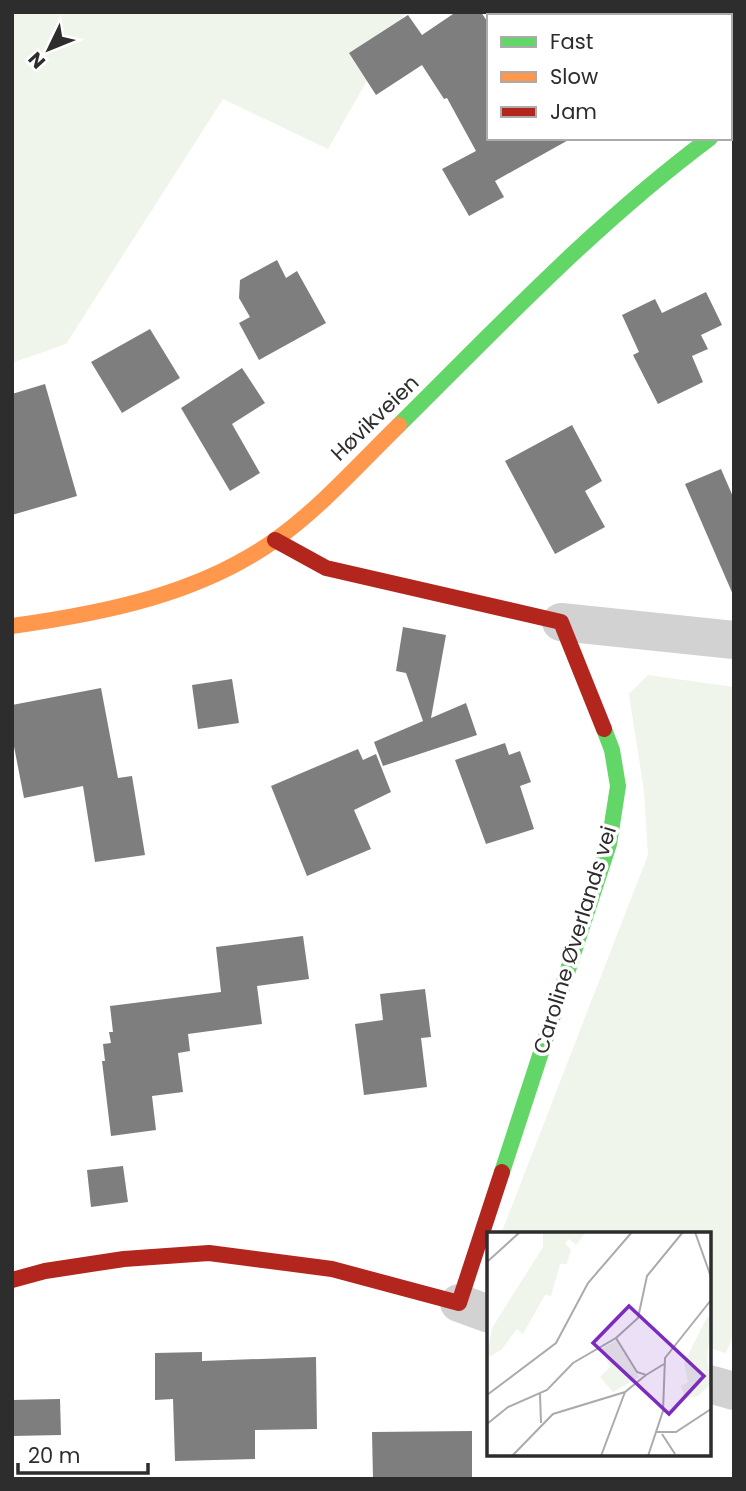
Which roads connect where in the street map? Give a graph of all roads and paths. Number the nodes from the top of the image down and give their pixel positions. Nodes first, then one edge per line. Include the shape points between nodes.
1 (707, 140) edge
2 (275, 540) junction
3 (561, 622) junction
4 (12, 626) edge
5 (734, 640) edge
6 (496, 1232) edge
7 (487, 1264) edge
8 (12, 1280) edge
9 (474, 1308) edge
10 (711, 1385) edge
11 (734, 1391) edge

1 - 2 street, Høvikveien via 583,244
2 - 3 street via 326,568
2 - 4 street, Høvikveien via 194,583 140,601
3 - 5 street
3 - 6 street, Caroline Øverlands vei via 612,750 618,786 610,844
7 - 9 street, Caroline Øverlands vei
8 - 9 street, Caroline Øverlands vei via 124,1259 209,1253 332,1269
10 - 11 street

